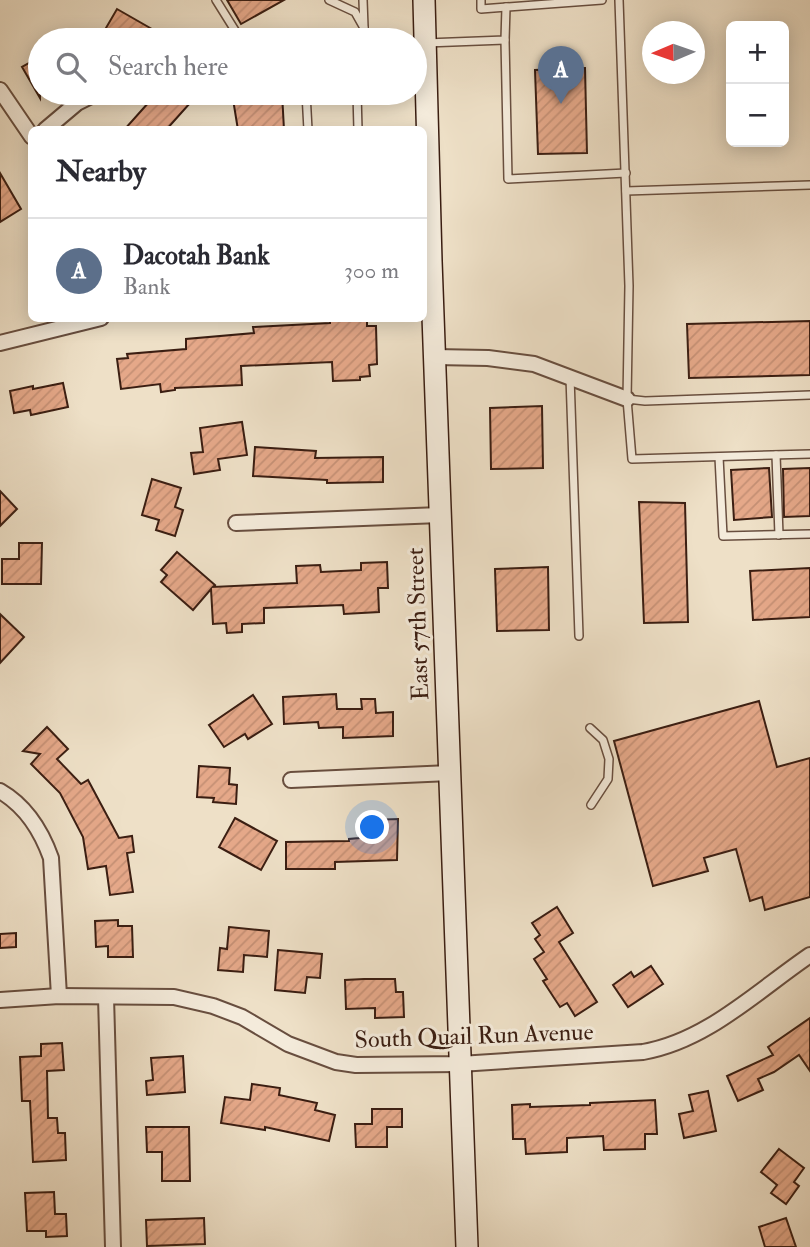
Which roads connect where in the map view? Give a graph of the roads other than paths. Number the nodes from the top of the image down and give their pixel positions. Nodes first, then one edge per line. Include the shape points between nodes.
1 (216, 0) edge
2 (329, 0) edge
3 (363, 0) edge
4 (424, 0) edge
5 (481, 0) edge
6 (602, 0) edge
7 (619, 0) edge
8 (506, 7) junction
9 (234, 28) edge
10 (364, 28) joint
11 (421, 28) edge
12 (505, 40) junction
13 (427, 44) edge
14 (0, 90) edge
15 (75, 105) edge
16 (307, 105) edge
17 (357, 105) edge
18 (423, 105) edge
19 (50, 126) edge
20 (308, 126) edge
21 (358, 126) edge
22 (424, 126) edge
23 (28, 131) edge
24 (626, 173) junction
25 (810, 185) edge
26 (626, 191) junction
27 (427, 261) edge
28 (88, 322) edge
29 (0, 343) edge
30 (435, 357) junction
31 (570, 376) junction
32 (810, 395) edge
33 (627, 399) junction
34 (810, 454) edge
35 (776, 455) junction
36 (719, 457) junction
37 (440, 515) junction
38 (236, 523) dead end
39 (810, 534) edge
40 (779, 535) junction
41 (579, 636) dead end
42 (590, 728) dead end
43 (450, 773) junction
44 (291, 780) dead end
45 (0, 791) edge
46 (591, 805) dead end
47 (810, 955) edge
48 (59, 996) junction
49 (106, 997) junction
50 (0, 1000) edge
51 (460, 1063) junction
52 (113, 1247) edge
53 (467, 1247) edge

1 - 9 lane
2 - 10 lane via 355,12
3 - 10 lane
4 - 11 main road, East 57th Street
5 - 8 lane via 481,9
6 - 8 lane
7 - 24 lane
8 - 12 lane
12 - 13 lane
12 - 24 lane via 508,179
14 - 23 street
15 - 19 street
16 - 20 lane
17 - 21 lane
18 - 22 main road, East 57th Street
24 - 26 lane
25 - 26 lane
26 - 33 lane
27 - 30 main road, East 57th Street
28 - 29 street
30 - 31 street via 534,364
30 - 37 main road, East 57th Street
31 - 33 street
31 - 41 lane
32 - 33 lane
33 - 36 lane via 632,459
34 - 35 lane
35 - 36 lane
35 - 40 lane
36 - 40 lane via 723,536
37 - 38 street
37 - 43 main road, East 57th Street
39 - 40 lane
42 - 46 lane via 603,740 608,759 608,779
43 - 44 street
43 - 51 main road, East 57th Street
45 - 48 street via 31,818 51,858
47 - 51 street, South Quail Run Avenue via 715,1023 662,1049
48 - 49 street, South Quail Run Avenue
48 - 50 street, South Quail Run Avenue
49 - 51 street, South Quail Run Avenue via 174,997 212,1006 336,1062
49 - 52 street
51 - 53 main road, East 57th Street

